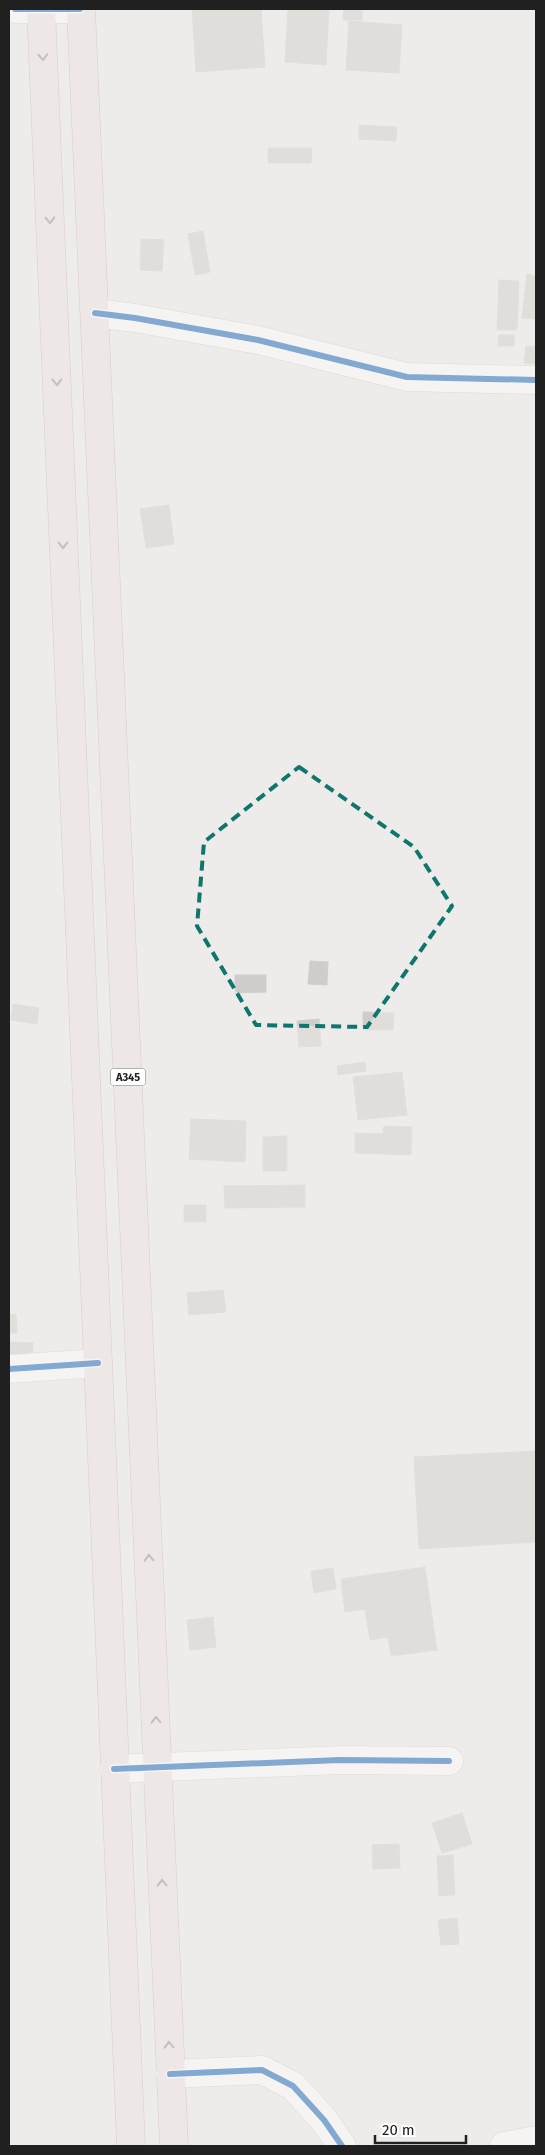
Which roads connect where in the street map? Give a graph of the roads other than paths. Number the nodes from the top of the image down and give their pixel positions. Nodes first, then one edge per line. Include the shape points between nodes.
1 (32, 9) edge
2 (81, 9) edge
3 (95, 313) junction
4 (536, 380) edge
5 (98, 1363) junction
6 (9, 1368) edge
7 (449, 1761) dead end
8 (158, 1766) junction
9 (114, 1770) junction
10 (170, 2074) junction
11 (536, 2140) edge
12 (130, 2146) edge
13 (174, 2146) edge
14 (342, 2146) edge
15 (504, 2146) edge

1 - 2 street
1 -> 5 highway
2 - 3 highway, A345
3 - 4 street via 258,340 407,376
8 -> 3 highway, A345
5 - 6 street
5 - 9 highway
7 - 8 street via 340,1760
8 - 9 street
10 -> 8 highway, A345
9 - 12 highway
10 - 13 highway, A345
10 - 14 street via 262,2070 293,2086 324,2120
11 - 15 street

